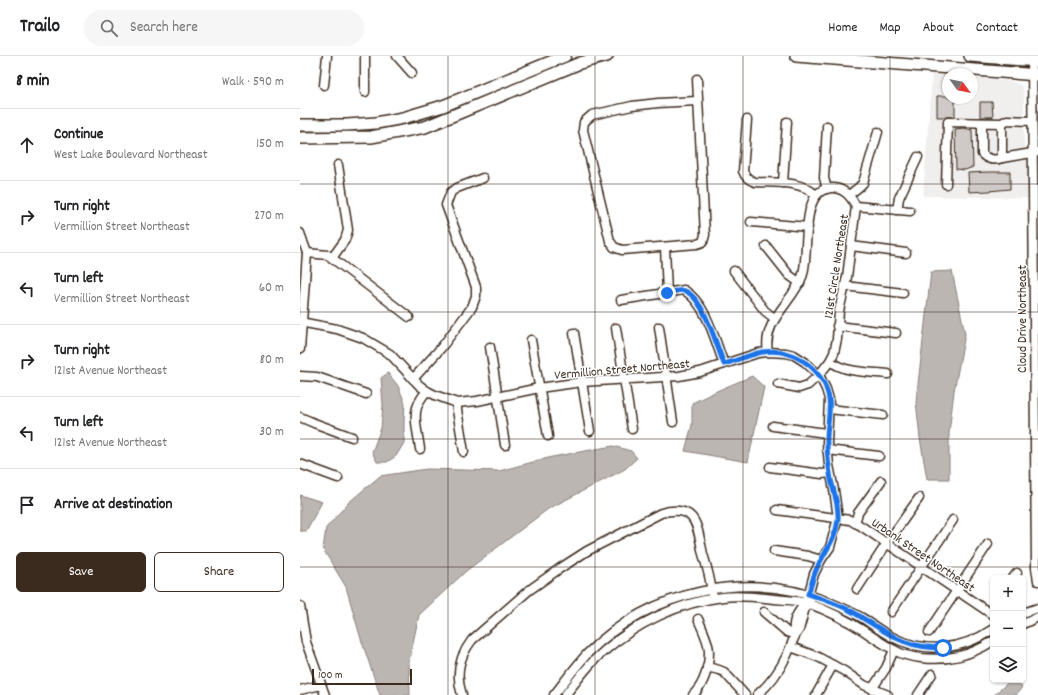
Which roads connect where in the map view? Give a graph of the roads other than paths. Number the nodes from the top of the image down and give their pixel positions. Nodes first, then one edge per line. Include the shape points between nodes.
1 (327, 56) edge
2 (365, 56) edge
3 (397, 56) edge
4 (565, 56) edge
5 (607, 56) edge
6 (796, 56) edge
7 (970, 56) edge
8 (1034, 59) edge
9 (412, 73) dead end
10 (1035, 75) edge
11 (696, 79) dead end
12 (324, 85) dead end
13 (366, 92) dead end
14 (698, 101) junction
15 (747, 120) dead end
16 (1032, 121) junction
17 (787, 122) dead end
18 (982, 122) junction
19 (1002, 123) junction
20 (300, 125) edge
21 (827, 126) dead end
22 (878, 132) dead end
23 (300, 138) edge
24 (1035, 152) edge
25 (918, 157) dead end
26 (1002, 158) junction
27 (338, 165) dead end
28 (483, 178) dead end
29 (783, 183) junction
30 (946, 184) dead end
31 (826, 188) junction
32 (816, 195) junction
33 (849, 195) junction
34 (856, 206) junction
35 (897, 210) junction
36 (910, 211) dead end
37 (751, 222) dead end
38 (808, 227) junction
39 (300, 233) edge
40 (766, 246) dead end
41 (851, 246) junction
42 (665, 247) junction
43 (307, 253) junction
44 (906, 253) dead end
45 (332, 258) junction
46 (1035, 266) edge
47 (734, 271) dead end
48 (800, 283) junction
49 (845, 286) junction
50 (667, 293) junction
51 (903, 293) dead end
52 (302, 299) edge
53 (621, 300) dead end
54 (409, 317) dead end
55 (774, 318) junction
56 (301, 322) edge
57 (659, 326) dead end
58 (838, 326) junction
59 (616, 328) dead end
60 (574, 332) dead end
61 (896, 333) dead end
62 (531, 340) dead end
63 (490, 347) dead end
64 (300, 349) edge
65 (768, 352) junction
66 (830, 362) junction
67 (724, 364) junction
68 (888, 374) dead end
69 (300, 376) edge
70 (819, 376) junction
71 (666, 377) junction
72 (413, 378) junction
73 (624, 379) junction
74 (582, 382) junction
75 (778, 384) dead end
76 (540, 388) junction
77 (427, 391) junction
78 (366, 394) dead end
79 (498, 397) junction
80 (457, 403) junction
81 (829, 409) junction
82 (883, 415) dead end
83 (300, 416) edge
84 (673, 422) dead end
85 (773, 426) dead end
86 (632, 429) dead end
87 (590, 431) dead end
88 (826, 434) junction
89 (548, 436) dead end
90 (352, 437) dead end
91 (505, 445) dead end
92 (420, 449) dead end
93 (827, 450) junction
94 (464, 452) dead end
95 (879, 456) dead end
96 (300, 464) edge
97 (770, 467) dead end
98 (830, 473) junction
99 (338, 478) dead end
100 (881, 481) dead end
101 (919, 498) dead end
102 (777, 510) dead end
103 (838, 518) junction
104 (953, 520) dead end
105 (854, 523) junction
106 (887, 544) junction
107 (988, 544) dead end
108 (774, 552) dead end
109 (821, 560) junction
110 (921, 566) junction
111 (1037, 568) edge
112 (1038, 581) edge
113 (712, 589) junction
114 (857, 589) dead end
115 (956, 591) junction
116 (808, 594) junction
117 (713, 599) junction
118 (806, 603) junction
119 (300, 606) edge
120 (1038, 608) edge
121 (990, 611) edge
122 (764, 612) dead end
123 (890, 612) dead end
124 (1026, 612) edge
125 (1038, 617) edge
126 (698, 619) dead end
127 (1026, 623) edge
128 (990, 631) edge
129 (929, 632) dead end
130 (795, 635) junction
131 (990, 643) edge
132 (791, 647) junction
133 (894, 650) junction
134 (833, 665) junction
135 (707, 667) junction
136 (932, 674) dead end
137 (321, 685) junction
138 (872, 689) junction
139 (300, 690) edge
140 (761, 694) edge
141 (325, 695) edge
142 (462, 695) edge
143 (554, 695) edge
144 (565, 695) edge
145 (693, 695) edge
146 (745, 695) edge
147 (816, 695) edge
148 (888, 695) edge
149 (918, 695) edge

1 - 12 street
2 - 13 street
3 - 9 street
4 - 20 main road via 443,106 403,118 346,126
5 - 23 main road via 580,63 425,127 371,137
6 - 10 main road
7 - 8 main road
8 - 10 street, Cloud Drive Northeast
10 - 16 street, Cloud Drive Northeast
11 - 14 street
14 - 42 street via 705,235 703,242 697,244
14 - 42 street via 632,106 592,115 584,122 583,130 610,241 614,247 622,250
15 - 29 street via 743,171 745,175 755,182
16 - 19 street via 1007,120
16 - 24 street, Cloud Drive Northeast
17 - 29 street
18 - 19 street
18 - 26 street via 982,154 987,159
18 - 30 street via 948,122
19 - 26 street
21 - 31 street via 824,178
22 - 33 street via 863,183
24 - 26 street
24 - 46 street, Cloud Drive Northeast
25 - 35 street via 899,198
27 - 45 street via 348,230 346,240
28 - 72 street via 457,188 452,192 446,205 476,287 472,308
29 - 32 street via 807,188
31 - 32 street
31 - 33 street via 838,189
32 - 38 street via 811,205
33 - 34 street, 121st Circle Northeast
34 - 35 street
34 - 41 street, 121st Circle Northeast
35 - 36 street
37 - 38 street
38 - 48 street
39 - 43 street
40 - 48 street via 789,275
41 - 44 street
41 - 49 street, 121st Circle Northeast
42 - 50 street
43 - 45 street via 324,254
43 - 52 street
45 - 54 street
46 - 111 street, Cloud Drive Northeast
47 - 55 street via 765,311
48 - 55 street
49 - 51 street
49 - 58 street, 121st Circle Northeast
50 - 53 street
50 - 67 street via 684,290 700,305
52 - 56 street
55 - 65 street via 767,334
56 - 64 street
56 - 72 street, Vermillion Street Northeast via 337,329 363,338 390,354
57 - 71 street
58 - 61 street
58 - 66 street, 121st Circle Northeast via 836,345
59 - 73 street
60 - 74 street
62 - 76 street
63 - 79 street
65 - 67 street, Vermillion Street Northeast
65 - 70 street, Vermillion Street Northeast via 794,355
66 - 68 street via 847,369
66 - 70 street, 121st Circle Northeast
67 - 71 street, Vermillion Street Northeast via 700,372
69 - 78 street via 324,379
70 - 75 street, 121st Circle Northeast via 812,383 799,388
70 - 81 street, Vermillion Street Northeast via 826,389
71 - 73 street, Vermillion Street Northeast
71 - 84 street
72 - 77 street, Vermillion Street Northeast
73 - 74 street, Vermillion Street Northeast
73 - 86 street
74 - 76 street, Vermillion Street Northeast
74 - 87 street
76 - 79 street, Vermillion Street Northeast
76 - 89 street
77 - 80 street, Vermillion Street Northeast
77 - 92 street via 419,400 415,412
79 - 80 street, Vermillion Street Northeast
79 - 91 street
80 - 94 street
81 - 82 street
81 - 88 street, Vermillion Street Northeast
83 - 90 street
85 - 88 street
88 - 93 street, Vermillion Street Northeast
93 - 95 street
93 - 98 street, Vermillion Street Northeast
96 - 99 street
97 - 98 street
98 - 103 street, Vermillion Street Northeast
100 - 105 street via 858,513
101 - 106 street
102 - 103 street, Urbank Street Northeast
103 - 105 street, Urbank Street Northeast
103 - 109 street, Vermillion Street Northeast via 830,547
104 - 110 street
105 - 106 street, Urbank Street Northeast
106 - 110 street, Urbank Street Northeast
106 - 114 street
107 - 115 street
108 - 109 street
109 - 116 street, Vermillion Street Northeast
110 - 115 street, Urbank Street Northeast
110 - 123 street
111 - 112 street, Cloud Drive Northeast
113 - 116 street via 742,585 762,586
113 - 117 street
113 - 142 street via 695,520 684,513 660,513 587,551 559,569 528,591 472,640 460,662
113 - 143 street via 669,600 619,627 588,653
115 - 121 street, Urbank Street Northeast
115 - 129 street
116 - 118 street, Vermillion Street Northeast
116 - 128 street via 850,610 901,641 927,648 957,646
117 - 118 street via 756,596
117 - 144 street via 664,614 626,634 592,662
118 - 130 street via 797,613 793,628
118 - 133 street via 834,614
119 - 137 street via 306,642
120 - 124 street
122 - 130 street via 787,632
125 - 127 street
126 - 135 street via 709,652
130 - 132 street
131 - 133 street via 972,653 956,658 908,656
132 - 134 street via 818,656
132 - 140 street via 779,670
133 - 138 street
134 - 138 street
134 - 147 street
135 - 145 street via 705,678
135 - 146 street via 724,672
136 - 149 street
137 - 139 street
137 - 141 street
138 - 148 street

